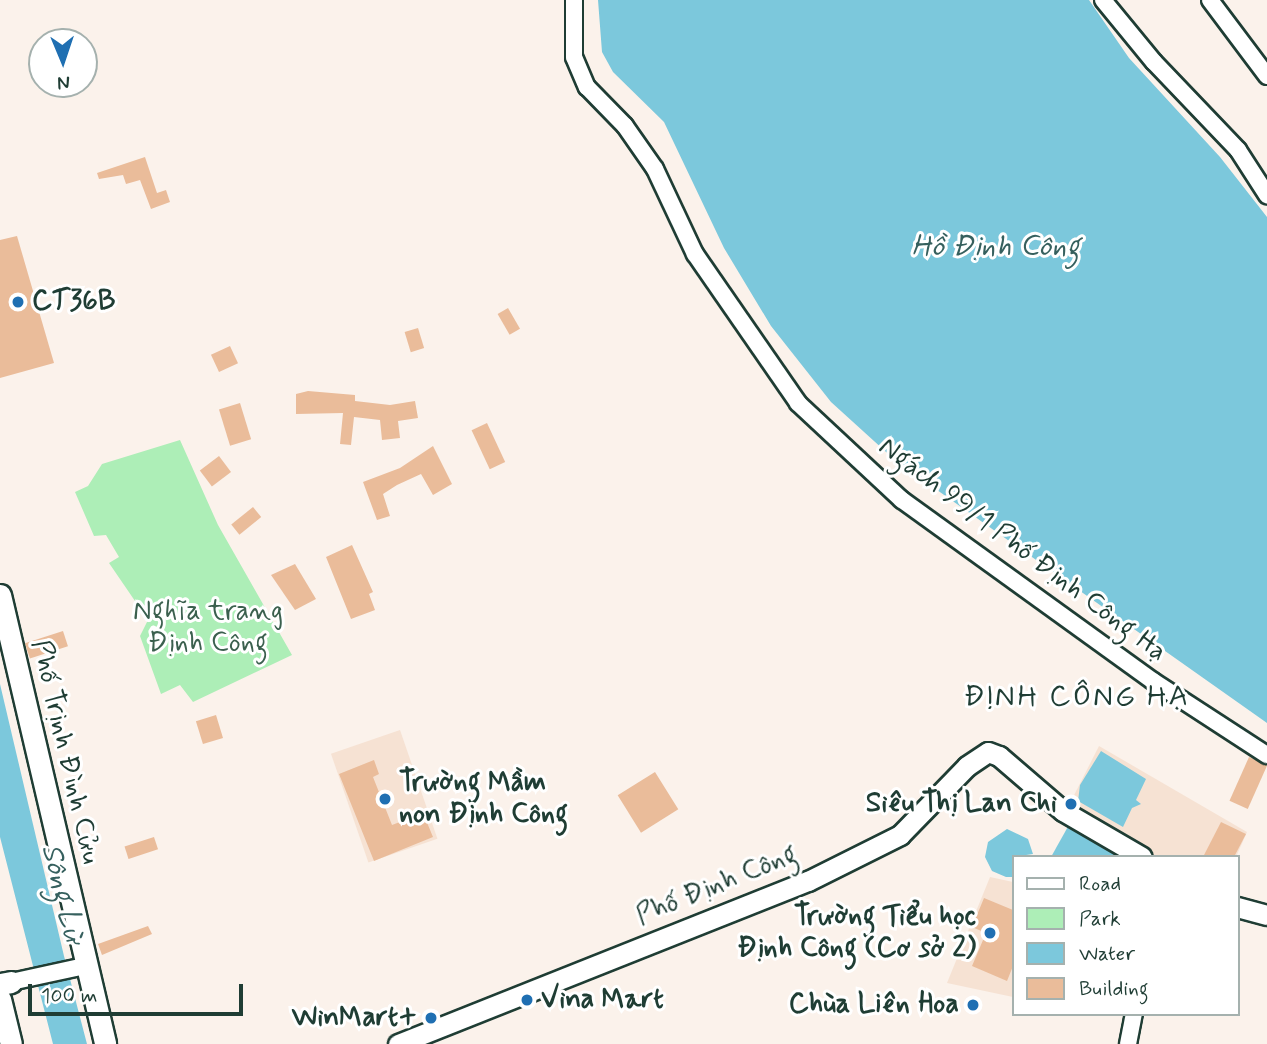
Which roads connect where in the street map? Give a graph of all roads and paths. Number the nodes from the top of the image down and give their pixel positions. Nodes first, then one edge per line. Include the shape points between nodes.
1 (573, 0) edge
2 (1103, 0) edge
3 (1210, 0) edge
4 (1267, 76) edge
5 (1267, 195) edge
6 (0, 595) edge
7 (1267, 755) edge
8 (1139, 855) edge
9 (1239, 908) edge
10 (1267, 915) edge
11 (78, 967) junction
12 (9, 986) edge
13 (1134, 1016) edge
14 (11, 1044) edge
15 (105, 1044) edge
16 (398, 1044) edge
17 (1128, 1044) edge

1 - 7 street, Ngách 99/1 Phố Định Công Hạ via 574,57 586,86 625,126 655,169 695,254 798,403 902,500 1153,681
2 - 5 street via 1154,62 1238,150
3 - 4 street
6 - 11 main road, Phố Trịnh Đình Cửu
8 - 16 street, Phố Định Công via 1063,811 999,756 988,752 967,766 900,835 808,881
9 - 10 street
11 - 12 street
11 - 15 main road, Phố Trịnh Đình Cửu
12 - 14 main road
13 - 17 street

